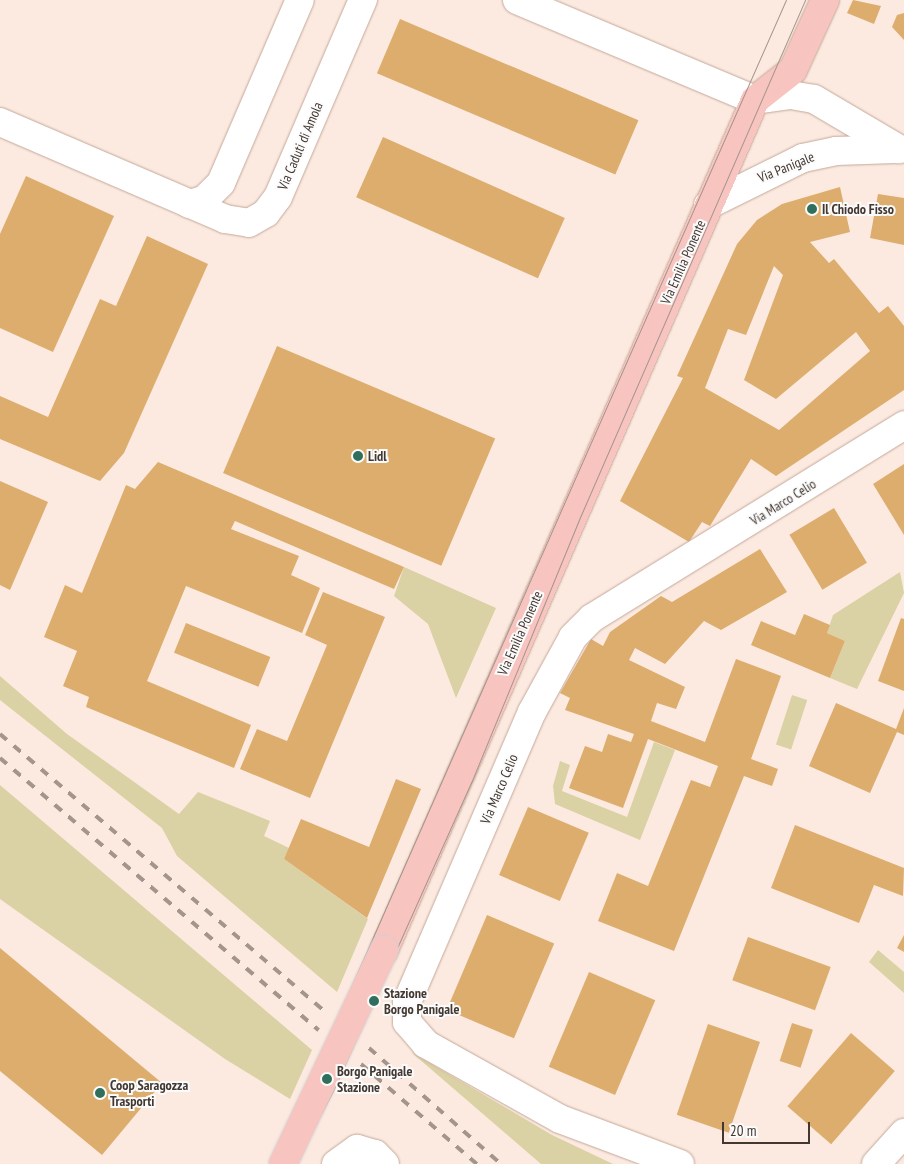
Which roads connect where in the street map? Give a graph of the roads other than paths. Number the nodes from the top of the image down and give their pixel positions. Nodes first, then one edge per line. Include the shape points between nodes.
1 (300, 0) edge
2 (363, 0) edge
3 (517, 0) edge
4 (825, 0) edge
5 (800, 58) junction
6 (814, 99) junction
7 (755, 100) junction
8 (0, 122) edge
9 (902, 149) edge
10 (189, 204) junction
11 (708, 205) junction
12 (904, 425) edge
13 (904, 1133) edge
14 (283, 1164) edge
15 (336, 1164) edge
16 (385, 1164) edge
17 (680, 1164) edge
18 (876, 1164) edge

1 - 10 street via 221,183 204,200
2 - 10 street, Via Caduti di Amola via 272,207 256,220 239,224
3 - 7 street
4 - 5 main road
5 - 6 street
5 - 7 main road via 785,78
6 - 7 street, Via Panigale via 791,95
6 - 9 street, Via Panigale
7 - 11 main road, Via Emilia Ponente
8 - 10 street, Via Caduti di Amola
9 - 11 street, Via Panigale via 836,151 803,158
11 - 14 main road, Via Emilia Ponente, bridge via 384,950
12 - 17 street, Via Marco Celio via 592,618 577,632 532,712 407,1002 407,1022 426,1044 560,1120
13 - 18 street
15 - 16 street via 357,1149 375,1154

